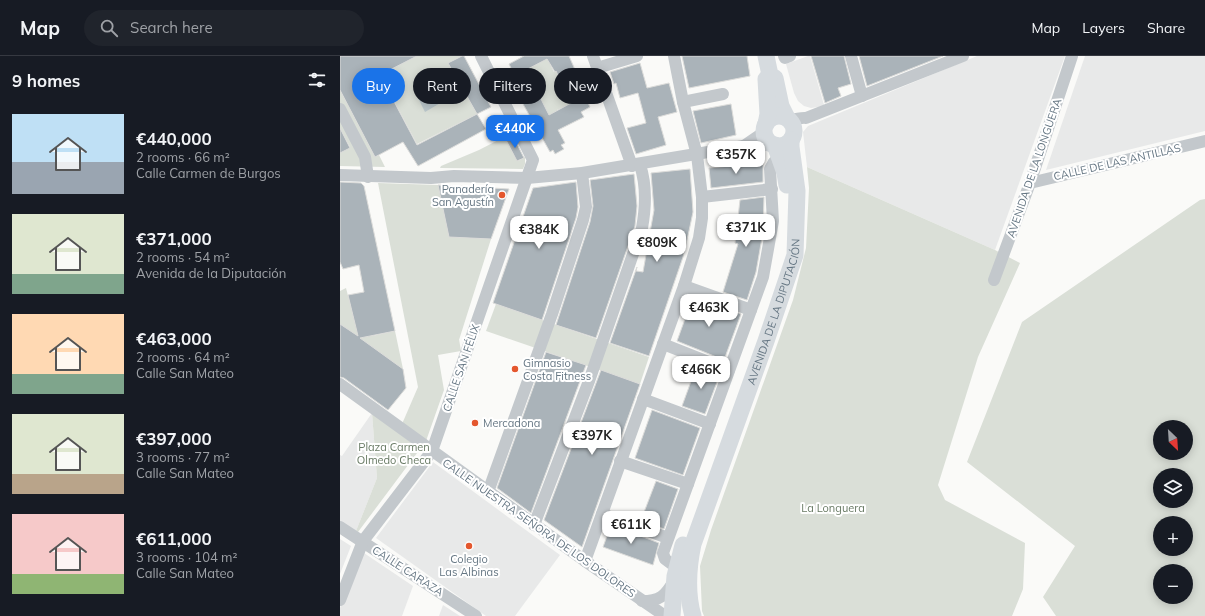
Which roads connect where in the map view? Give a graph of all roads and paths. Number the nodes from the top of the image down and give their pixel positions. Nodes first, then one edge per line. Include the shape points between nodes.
1 (481, 56) edge
2 (593, 56) edge
3 (637, 56) edge
4 (674, 56) edge
5 (766, 56) edge
6 (851, 56) edge
7 (963, 56) edge
8 (1072, 56) edge
9 (597, 68) joint
10 (770, 75) junction
11 (723, 94) dead end
12 (862, 96) junction
13 (683, 102) junction
14 (611, 104) edge
15 (340, 109) edge
16 (790, 127) junction
17 (771, 140) junction
18 (1205, 141) edge
19 (697, 155) junction
20 (533, 160) junction
21 (636, 165) junction
22 (582, 173) junction
23 (340, 175) edge
24 (547, 176) junction
25 (368, 177) junction
26 (527, 178) junction
27 (1030, 183) junction
28 (772, 189) junction
29 (702, 197) junction
30 (994, 280) dead end
31 (684, 286) junction
32 (751, 310) junction
33 (663, 344) junction
34 (729, 370) junction
35 (340, 384) edge
36 (643, 399) junction
37 (710, 424) junction
38 (432, 451) junction
39 (620, 461) junction
40 (688, 484) junction
41 (488, 492) junction
42 (602, 514) junction
43 (534, 525) junction
44 (340, 527) edge
45 (668, 538) junction
46 (362, 541) junction
47 (585, 561) junction
48 (676, 574) junction
49 (340, 600) edge
50 (642, 601) junction
51 (476, 616) edge
52 (665, 616) edge
53 (672, 616) edge
54 (693, 616) edge

1 - 20 street
2 - 9 street
3 - 9 street
4 - 13 street
5 - 10 main road, AVENIDA DE LA DIPUTACIÓN
6 - 12 street
7 - 12 street
8 - 27 street, AVENIDA DE LA LONGUERA
10 - 16 main road, AVENIDA DE LA DIPUTACIÓN via 775,78 781,106
10 - 17 main road, AVENIDA DE LA DIPUTACIÓN via 766,79
11 - 13 street
12 - 16 street via 806,118 798,126
13 - 19 street
14 - 21 street
15 - 25 street via 365,157
16 - 17 main road via 782,145
16 - 17 main road via 780,116 775,116 768,121
16 - 54 main road, AVENIDA DE LA DIPUTACIÓN via 797,191 795,255 693,544 688,577
17 - 19 street via 760,135 744,146
17 - 28 street via 774,162 770,169
17 - 48 main road, AVENIDA DE LA DIPUTACIÓN via 785,173 789,199 783,266 684,543
18 - 27 street, CALLE DE LAS ANTILLAS
19 - 21 street
19 - 29 street
20 - 24 street
20 - 26 street, CALLE SAN FÉLIX
21 - 22 street
21 - 43 street via 644,178 646,207 642,228 589,381
22 - 24 street
22 - 41 street via 586,207 583,220
23 - 25 street
24 - 26 street
25 - 26 street
26 - 38 street, CALLE SAN FÉLIX
27 - 30 street, AVENIDA DE LA LONGUERA
28 - 29 street
28 - 32 street via 773,221 768,252 763,277
29 - 31 street via 699,238
31 - 32 street
31 - 33 street
32 - 34 street
33 - 34 street
33 - 36 street
34 - 37 street
35 - 38 street, CALLE NUESTRA SEÑORA DE LOS DOLORES
36 - 37 street
36 - 39 street
37 - 40 street
38 - 41 street, CALLE NUESTRA SEÑORA DE LOS DOLORES
38 - 46 street, CALLE SAN FÉLIX
39 - 40 street
39 - 42 street
40 - 45 street
41 - 43 street, CALLE NUESTRA SEÑORA DE LOS DOLORES
42 - 45 street
42 - 47 street
43 - 47 street, CALLE NUESTRA SEÑORA DE LOS DOLORES
44 - 46 street, CALLE CARAZA
45 - 48 street via 663,553
46 - 49 street, CALLE SAN FÉLIX
46 - 51 street, CALLE CARAZA
47 - 50 street, CALLE NUESTRA SEÑORA DE LOS DOLORES
48 - 50 street, CALLE NUESTRA SEÑORA DE LOS DOLORES via 668,592 660,598
48 - 53 main road, AVENIDA DE LA DIPUTACIÓN
50 - 52 street, CALLE NUESTRA SEÑORA DE LOS DOLORES

